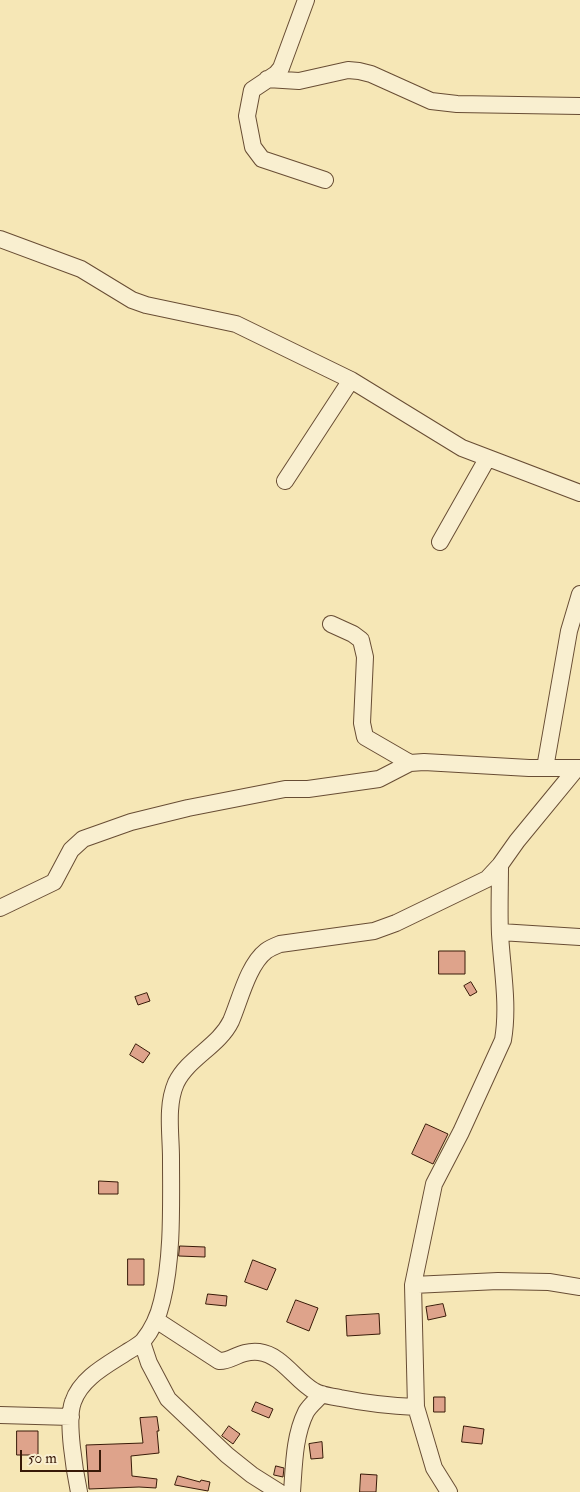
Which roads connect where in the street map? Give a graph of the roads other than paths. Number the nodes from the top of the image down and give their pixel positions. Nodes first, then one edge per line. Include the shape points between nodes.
1 (306, 0) edge
2 (267, 79) junction
3 (580, 106) edge
4 (325, 180) dead end
5 (0, 239) edge
6 (351, 380) junction
7 (487, 459) junction
8 (285, 481) dead end
9 (580, 493) edge
10 (440, 542) dead end
11 (580, 594) edge
12 (332, 624) dead end
13 (410, 764) junction
14 (545, 768) junction
15 (578, 768) edge
16 (500, 865) junction
17 (0, 908) edge
18 (500, 932) junction
19 (580, 937) edge
20 (413, 1285) junction
21 (580, 1287) edge
22 (156, 1320) junction
23 (142, 1342) junction
24 (322, 1394) junction
25 (416, 1407) junction
26 (0, 1414) edge
27 (71, 1417) junction
28 (79, 1492) edge
29 (279, 1492) edge
30 (292, 1492) edge
31 (448, 1492) edge

1 - 2 street via 281,68
2 - 3 street via 299,81 348,70 380,78 431,101
2 - 4 street via 252,90 248,100 247,116 253,147 262,159
5 - 6 street via 81,269 132,300 236,324
6 - 7 street via 462,448
6 - 8 street
7 - 9 street
7 - 10 street
11 - 14 street via 569,631
12 - 13 street via 361,640 365,737
13 - 14 street
13 - 17 street via 379,779 285,789 188,808 131,822 82,839 71,850 54,882
14 - 15 street
15 - 16 street
16 - 18 street
16 - 22 street via 474,886 396,923 374,931 280,944 267,950 258,960 230,1023 183,1073 172,1097 168,1264
18 - 19 street
18 - 20 street via 506,1006 503,1040 434,1184
20 - 21 street via 498,1281 549,1282
20 - 25 street
22 - 23 street
22 - 24 street via 219,1361 246,1352 268,1354
23 - 27 street via 88,1380 72,1403
23 - 29 street via 152,1370 168,1399 227,1455
24 - 25 street via 366,1403
24 - 30 street via 307,1410 301,1425
25 - 31 street via 434,1468
26 - 27 street
27 - 28 street via 72,1450

